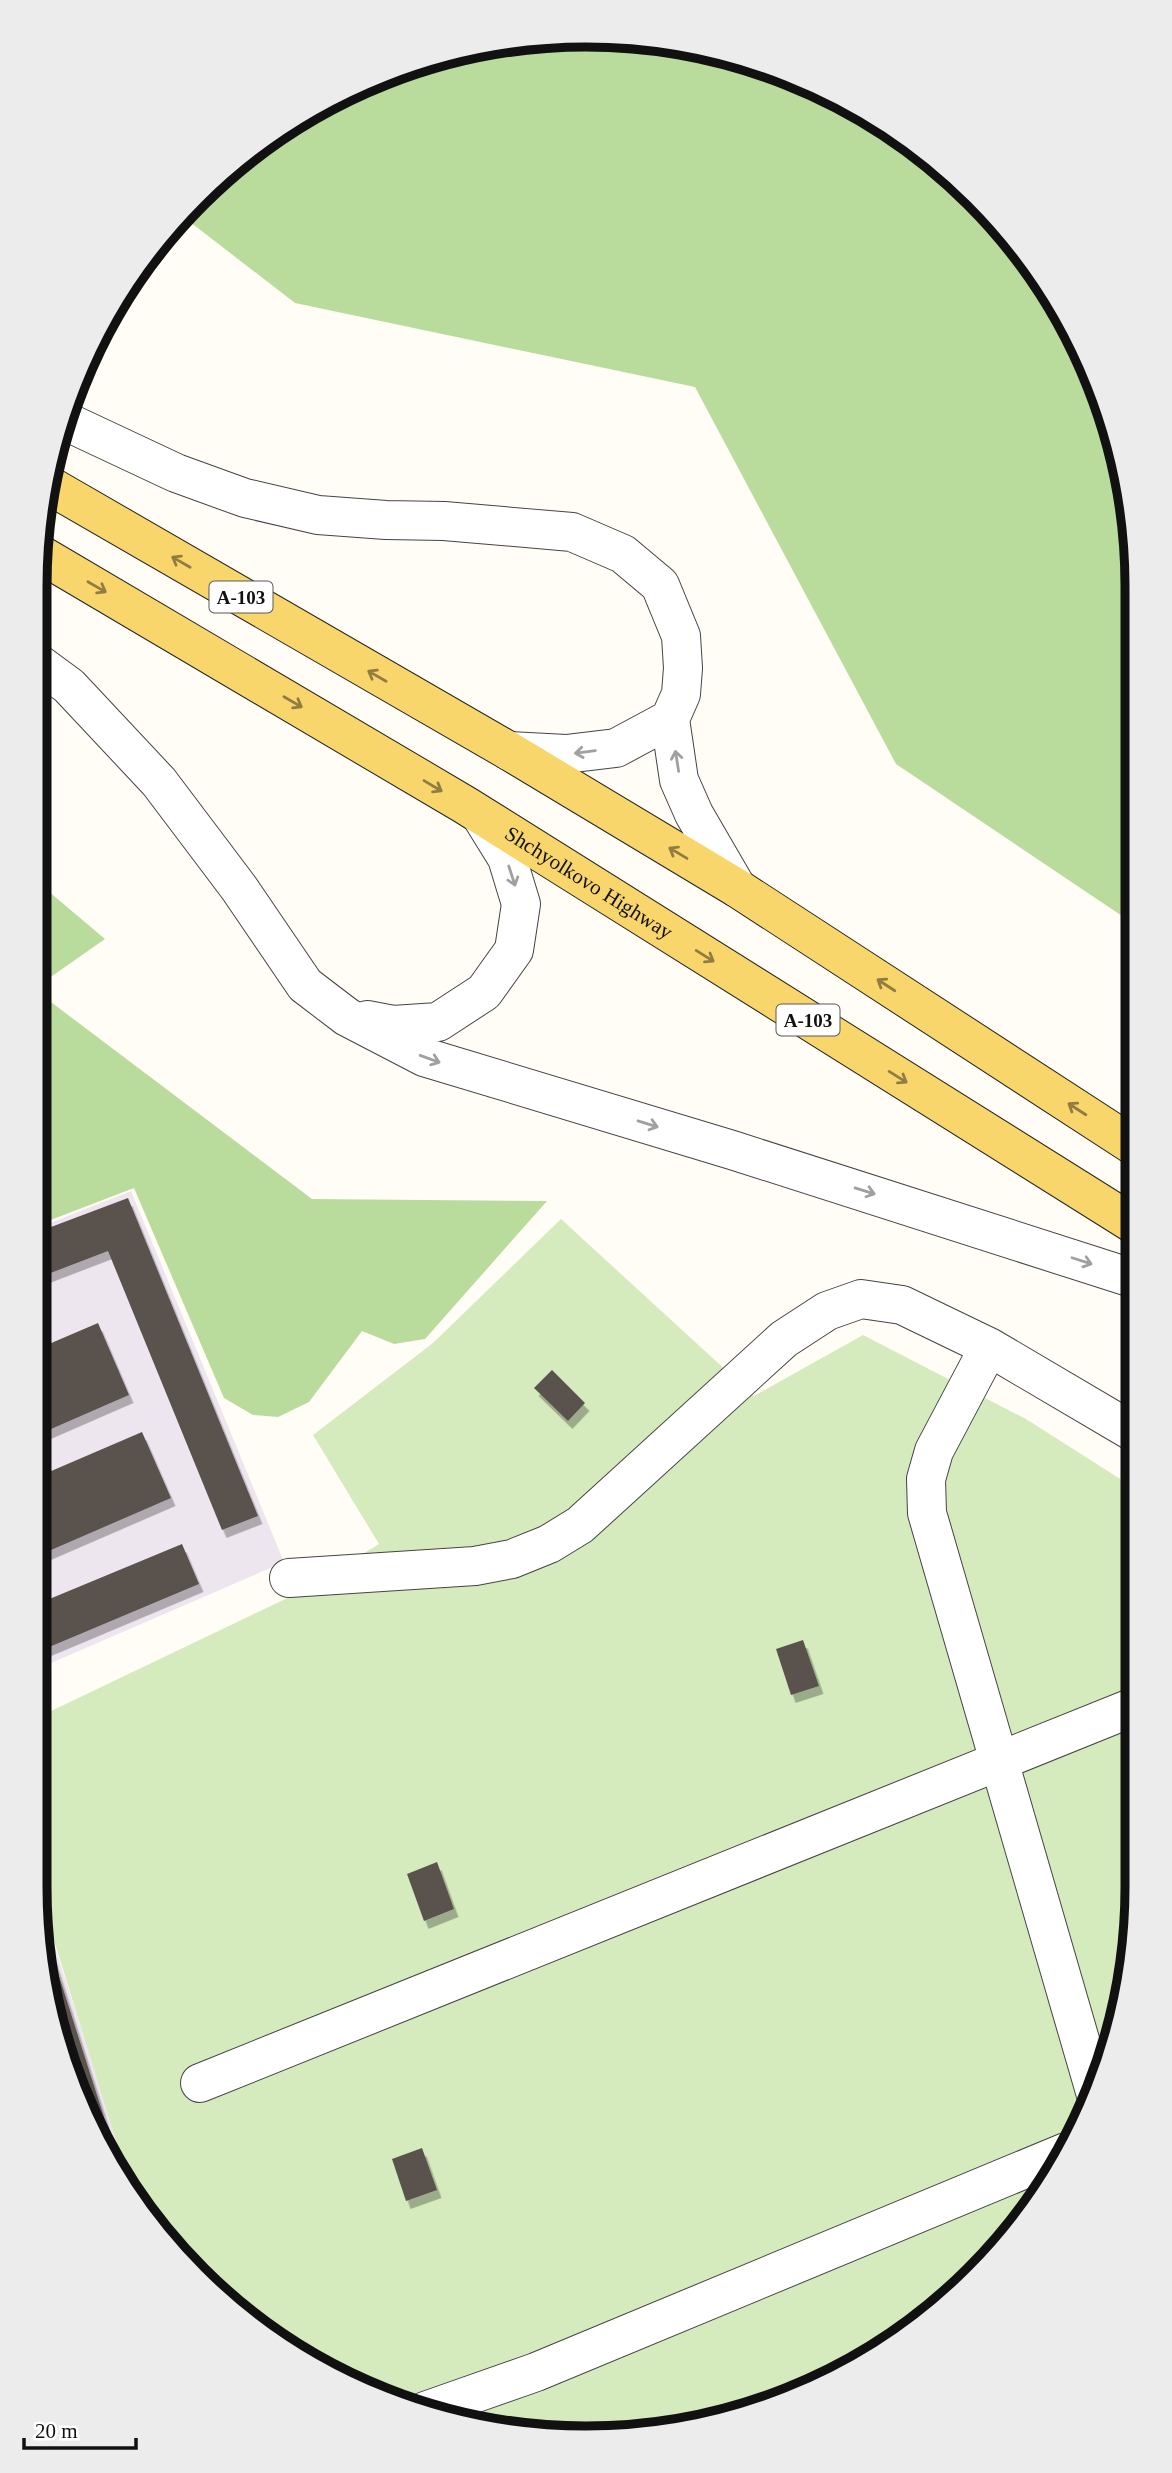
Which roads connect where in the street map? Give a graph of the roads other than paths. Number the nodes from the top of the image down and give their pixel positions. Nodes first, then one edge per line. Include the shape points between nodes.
1 (73, 425) edge
2 (56, 491) edge
3 (48, 559) edge
4 (47, 670) edge
5 (670, 719) junction
6 (509, 751) junction
7 (481, 816) junction
8 (737, 888) junction
9 (347, 1017) junction
10 (1125, 1140) edge
11 (1125, 1219) edge
12 (1125, 1276) edge
13 (989, 1347) junction
14 (1125, 1427) edge
15 (289, 1578) dead end
16 (1125, 1710) edge
17 (999, 1762) junction
18 (1090, 2076) edge
19 (200, 2084) dead end
20 (1052, 2158) edge
21 (441, 2405) edge

1 - 5 street via 176,473 245,498 318,515 572,531 623,554 660,585 681,636 681,694
6 -> 2 main road, А-103
3 -> 7 main road, Shchyolkovo Highway / А-103
4 - 9 street via 68,686 159,782 305,985
5 -> 6 street via 616,748 566,754
8 -> 5 street via 679,779
8 -> 6 main road, А-103
7 -> 9 street via 507,858 521,904 514,950 484,992 438,1022 393,1024
7 -> 11 main road, Shchyolkovo Highway / А-103
10 -> 8 main road, А-103
9 -> 12 street via 424,1058 732,1150
13 - 14 street
13 - 15 street via 902,1305 861,1299 827,1311 784,1339 580,1525 550,1544 512,1559 475,1566
13 - 17 street via 934,1451 926,1479 927,1513
16 - 17 street
17 - 18 street
17 - 19 street
20 - 21 street via 536,2372

